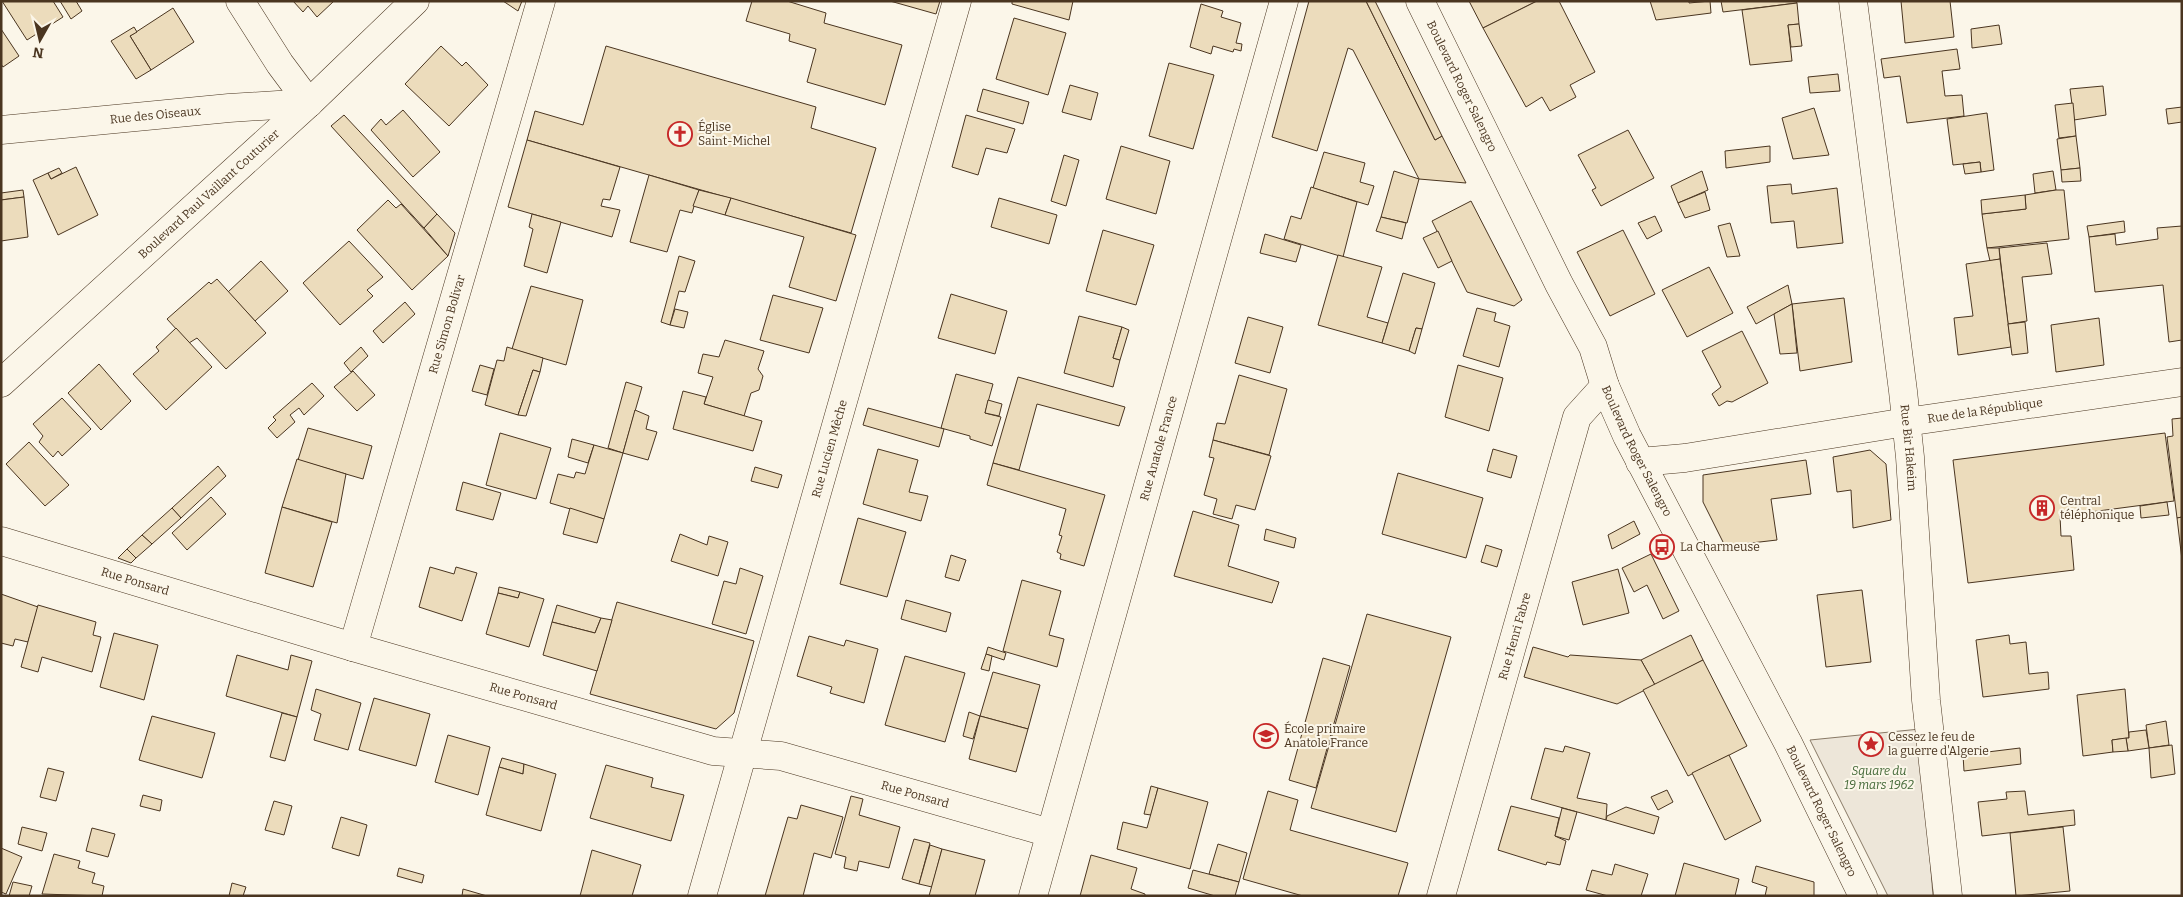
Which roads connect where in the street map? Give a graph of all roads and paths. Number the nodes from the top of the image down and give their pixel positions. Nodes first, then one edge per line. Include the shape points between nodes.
1 (240, 1) edge
2 (414, 1) edge
3 (541, 1) edge
4 (957, 1) edge
5 (1284, 1) edge
6 (1420, 1) edge
7 (1853, 1) edge
8 (309, 104) junction
9 (1, 130) edge
10 (2182, 382) edge
11 (1, 383) edge
12 (1605, 386) junction
13 (1906, 422) junction
14 (1640, 462) junction
15 (1, 541) edge
16 (353, 647) junction
17 (742, 752) junction
18 (1050, 833) junction
19 (702, 896) edge
20 (1033, 896) edge
21 (1441, 896) edge
22 (1863, 896) edge
23 (1948, 896) edge

1 - 8 street
2 - 8 street, Boulevard Paul Vaillant Couturier
3 - 16 street, Rue Simon Bolivar
4 - 17 street, Rue Lucien Mèche
5 - 18 street, Rue Anatole France
6 - 12 street, Boulevard Roger Salengro via 1593,347
7 - 13 street, Rue Bir Hakeim
8 - 9 street, Rue des Oiseaux via 229,108
8 - 11 street, Boulevard Paul Vaillant Couturier
10 - 13 street, Rue de la République
12 - 14 street, Boulevard Roger Salengro
12 - 21 street, Rue Henri Fabre via 1576,418
13 - 14 street, Rue de la République via 1685,458
13 - 23 street, Rue Bir Hakeim via 1926,700
14 - 22 street, Boulevard Roger Salengro via 1788,743
15 - 16 street, Rue Ponsard
16 - 17 street, Rue Ponsard via 713,752
17 - 18 street, Rue Ponsard via 781,756
17 - 19 street, Rue Lucien Mèche
18 - 20 street, Rue Anatole France

